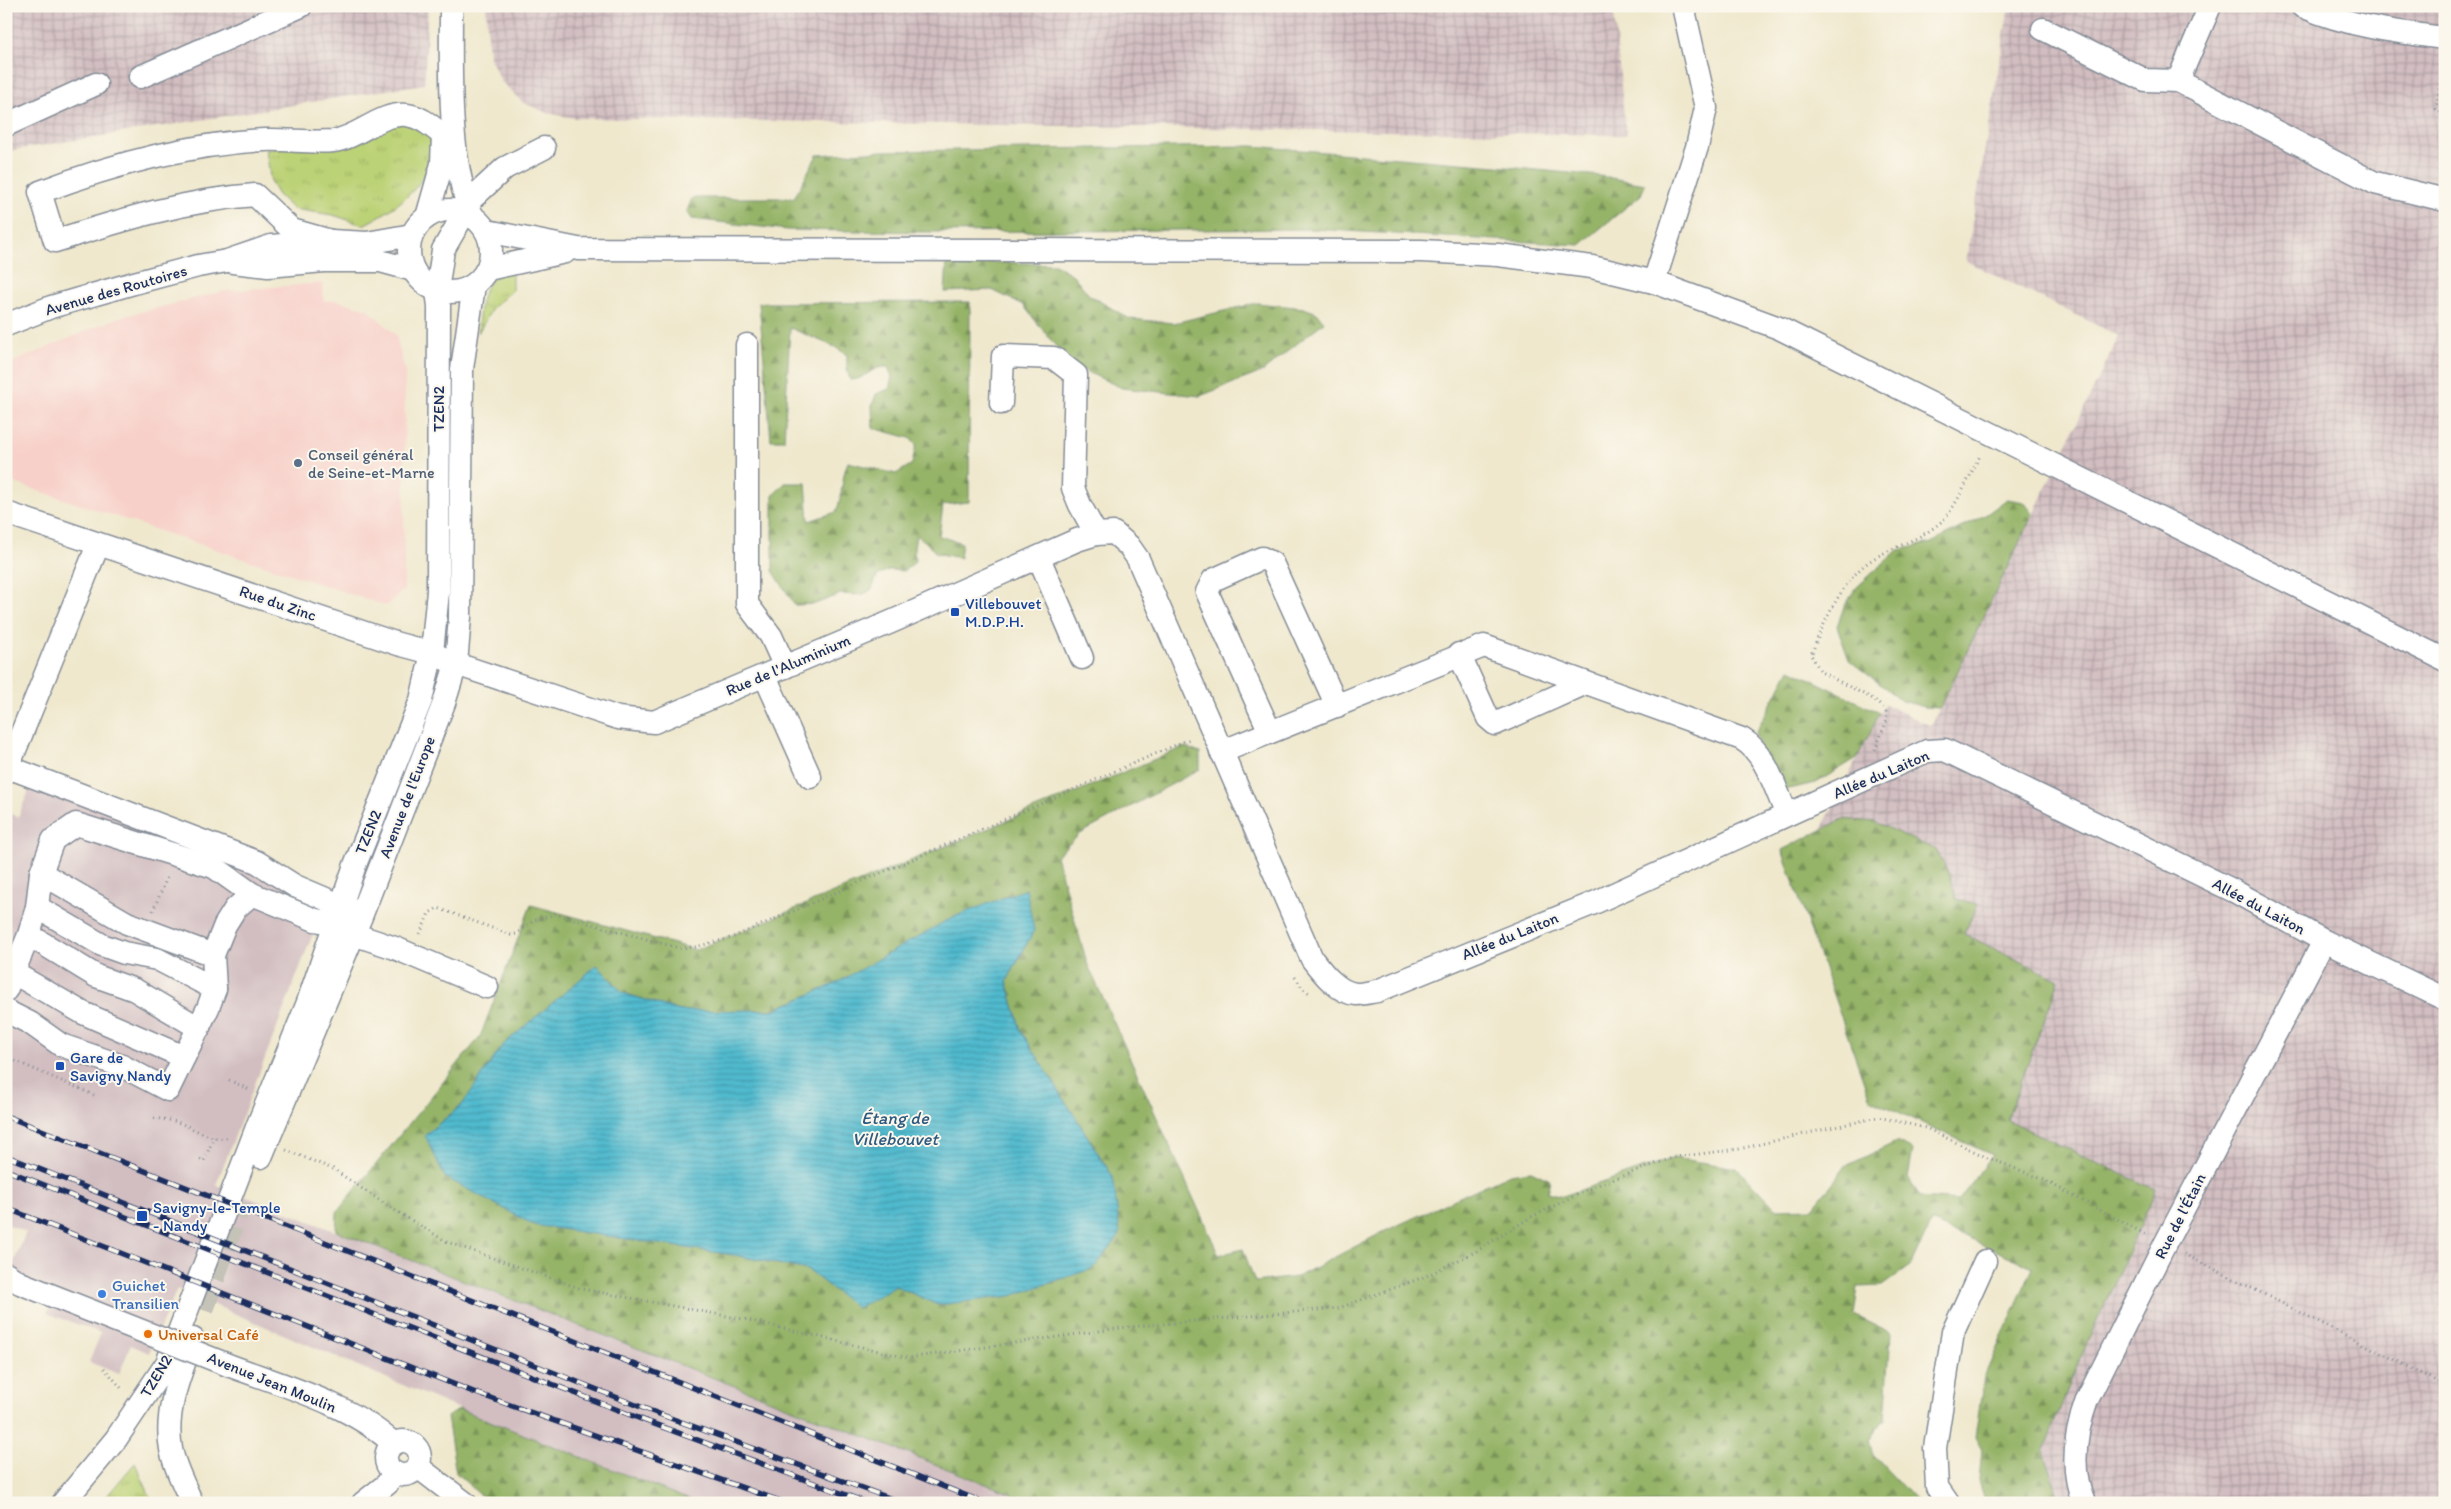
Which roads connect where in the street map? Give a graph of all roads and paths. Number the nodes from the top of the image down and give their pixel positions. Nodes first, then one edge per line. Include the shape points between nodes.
1 (300, 6) edge
2 (451, 6) edge
3 (1683, 6) edge
4 (2210, 6) edge
5 (2302, 6) edge
6 (2043, 30) dead end
7 (2445, 38) edge
8 (2445, 54) edge
9 (140, 77) dead end
10 (2178, 81) junction
11 (96, 84) dead end
12 (451, 84) junction
13 (2445, 116) edge
14 (6, 125) edge
15 (443, 135) junction
16 (544, 148) dead end
17 (2445, 200) edge
18 (472, 215) junction
19 (427, 217) junction
20 (412, 235) junction
21 (331, 241) junction
22 (578, 249) junction
23 (227, 261) junction
24 (481, 277) junction
25 (1654, 282) junction
26 (428, 287) junction
27 (6, 325) edge
28 (747, 346) dead end
29 (462, 369) junction
30 (1001, 403) dead end
31 (1991, 434) junction
32 (6, 513) edge
33 (1105, 534) junction
34 (98, 545) junction
35 (1039, 558) junction
36 (432, 653) junction
37 (1459, 654) junction
38 (1082, 658) dead end
39 (2445, 660) edge
40 (456, 664) junction
41 (775, 671) junction
42 (1586, 683) junction
43 (1337, 706) junction
44 (1188, 728) dead end
45 (1270, 732) junction
46 (1192, 738) junction
47 (1196, 747) dead end
48 (1221, 752) junction
49 (1872, 759) dead end
50 (7, 770) edge
51 (810, 777) dead end
52 (1787, 814) junction
53 (169, 872) dead end
54 (41, 873) junction
55 (252, 894) junction
56 (37, 907) junction
57 (150, 918) dead end
58 (347, 919) junction
59 (29, 936) junction
60 (2324, 941) junction
61 (213, 955) junction
62 (411, 956) junction
63 (1292, 971) dead end
64 (9, 981) edge
65 (487, 987) dead end
66 (215, 989) junction
67 (1313, 996) dead end
68 (2445, 999) edge
69 (6, 1011) edge
70 (199, 1028) junction
71 (6, 1057) edge
72 (184, 1057) junction
73 (87, 1071) dead end
74 (229, 1080) dead end
75 (247, 1088) dead end
76 (80, 1089) junction
77 (94, 1095) dead end
78 (154, 1118) dead end
79 (233, 1130) dead end
80 (214, 1137) junction
81 (268, 1141) junction
82 (200, 1159) dead end
83 (241, 1201) tunnel mouth
84 (2165, 1244) junction
85 (1985, 1260) dead end
86 (13, 1278) edge
87 (203, 1310) tunnel mouth
88 (104, 1368) dead end
89 (2445, 1385) edge
90 (128, 1396) dead end
91 (394, 1444) junction
92 (418, 1467) junction
93 (394, 1472) junction
94 (63, 1503) edge
95 (192, 1503) edge
96 (363, 1503) edge
97 (465, 1503) edge
98 (1948, 1503) edge
99 (2084, 1503) edge

1 - 9 street
2 - 12 street
3 - 25 street via 1706,108 1697,147
4 - 10 street
5 - 7 street via 2386,31
6 - 10 street via 2145,80
8 - 13 path via 2436,108
10 - 17 street via 2375,183
11 - 14 street
12 - 15 street
12 - 18 street via 459,175
15 - 19 street via 442,164
15 - 21 street via 420,118 405,115 387,118 350,137 333,141 264,140 212,146 82,176 40,192 55,241 138,215 226,197 255,195 292,230
16 - 18 street, TZEN2 via 505,168
18 - 19 street via 441,211
18 - 22 street
18 - 24 street, Avenue de l'Europe via 491,242 491,257
18 - 26 street, TZEN2 via 462,219 443,250
19 - 20 street
20 - 21 street, Avenue des Routoires via 367,243
20 - 26 street via 409,261
21 - 23 street, Avenue des Routoires via 271,246
22 - 24 street, Avenue des Routoires
22 - 25 street via 1422,251 1545,260
23 - 26 street, Avenue des Routoires via 268,266 380,261
23 - 27 street, Avenue des Routoires via 51,307
24 - 26 street, Avenue des Routoires via 468,289 450,293
24 - 29 street, Avenue de l'Europe
25 - 31 street via 1779,328
26 - 29 street, Avenue de l'Europe via 454,333
26 - 36 street, TZEN2 via 438,592
28 - 41 street via 747,604 771,636
29 - 40 street, Avenue de l'Europe via 460,618
30 - 33 street, Allée du Laiton via 1003,356 1054,358 1076,375 1073,488 1080,505
31 - 39 street
31 - 49 path via 1946,518 1927,535 1876,557 1854,576 1825,619 1811,655 1821,672 1875,700 1886,712 1887,720
32 - 34 street, Rue du Zinc
33 - 35 street, Rue de l'Aluminium via 1077,540
33 - 48 street, Allée du Laiton via 1129,546 1138,559
34 - 36 street, Rue du Zinc
34 - 50 street
35 - 38 street
35 - 41 street, Rue de l'Aluminium
36 - 40 street, Rue du Zinc
36 - 58 street, TZEN2 via 421,700
37 - 42 street via 1484,646
37 - 42 street via 1488,718 1495,724
37 - 43 street
40 - 41 street, Rue de l'Aluminium via 618,718 654,722
40 - 58 street, Avenue de l'Europe via 444,703
41 - 51 street
42 - 52 street via 1749,744 1760,757
43 - 45 street
43 - 45 street via 1272,563 1262,558 1213,580 1207,592
44 - 46 path
45 - 48 street
46 - 47 path
46 - 62 path via 715,943 695,947 669,946 554,914 540,917 516,934 511,934 434,908 426,918
48 - 52 street, Allée du Laiton via 1312,959 1323,974 1354,994 1377,991 1594,903
50 - 58 street via 257,862
52 - 60 street, Allée du Laiton via 1927,751 1945,750 2234,892
53 - 57 path
54 - 55 street via 53,840 76,824 214,867
54 - 56 street
54 - 61 street via 127,923
55 - 58 street via 315,920
55 - 61 street via 235,909
56 - 59 street
56 - 66 street via 102,945 157,959
58 - 62 street
58 - 81 street, Avenue de l'Europe
58 - 94 street, TZEN2 via 259,1122 168,1363 116,1439
59 - 64 street
59 - 70 street via 96,976 135,990
60 - 68 street, Allée du Laiton
60 - 84 street, Rue de l'Étain
61 - 66 street
62 - 65 street
63 - 67 path via 1303,989
64 - 72 street
66 - 70 street
69 - 72 street via 61,1045 122,1066 168,1090
70 - 72 street
71 - 76 path
73 - 76 path
74 - 75 path
76 - 77 path
78 - 80 path via 177,1122
79 - 80 path via 228,1139
80 - 82 path via 204,1161
81 - 83 street, Avenue de l'Europe
81 - 84 path via 333,1168 447,1242 582,1289 748,1320 908,1358 1128,1327 1339,1308 1424,1277 1475,1252 1531,1216 1600,1184 1675,1157 1739,1149 1878,1117 1926,1128 2042,1179
84 - 89 path
84 - 99 street, Rue de l'Étain via 2081,1418 2076,1458 2077,1478
85 - 98 street via 1953,1332 1936,1438 1937,1487
86 - 91 street, Avenue Jean Moulin, bridge via 333,1405 376,1427
87 - 95 street via 181,1373 170,1420 171,1450
88 - 90 path
91 - 92 street via 405,1441 417,1447
91 - 93 street via 386,1453 389,1468
92 - 93 street via 408,1474
92 - 97 street
93 - 96 street via 387,1484

